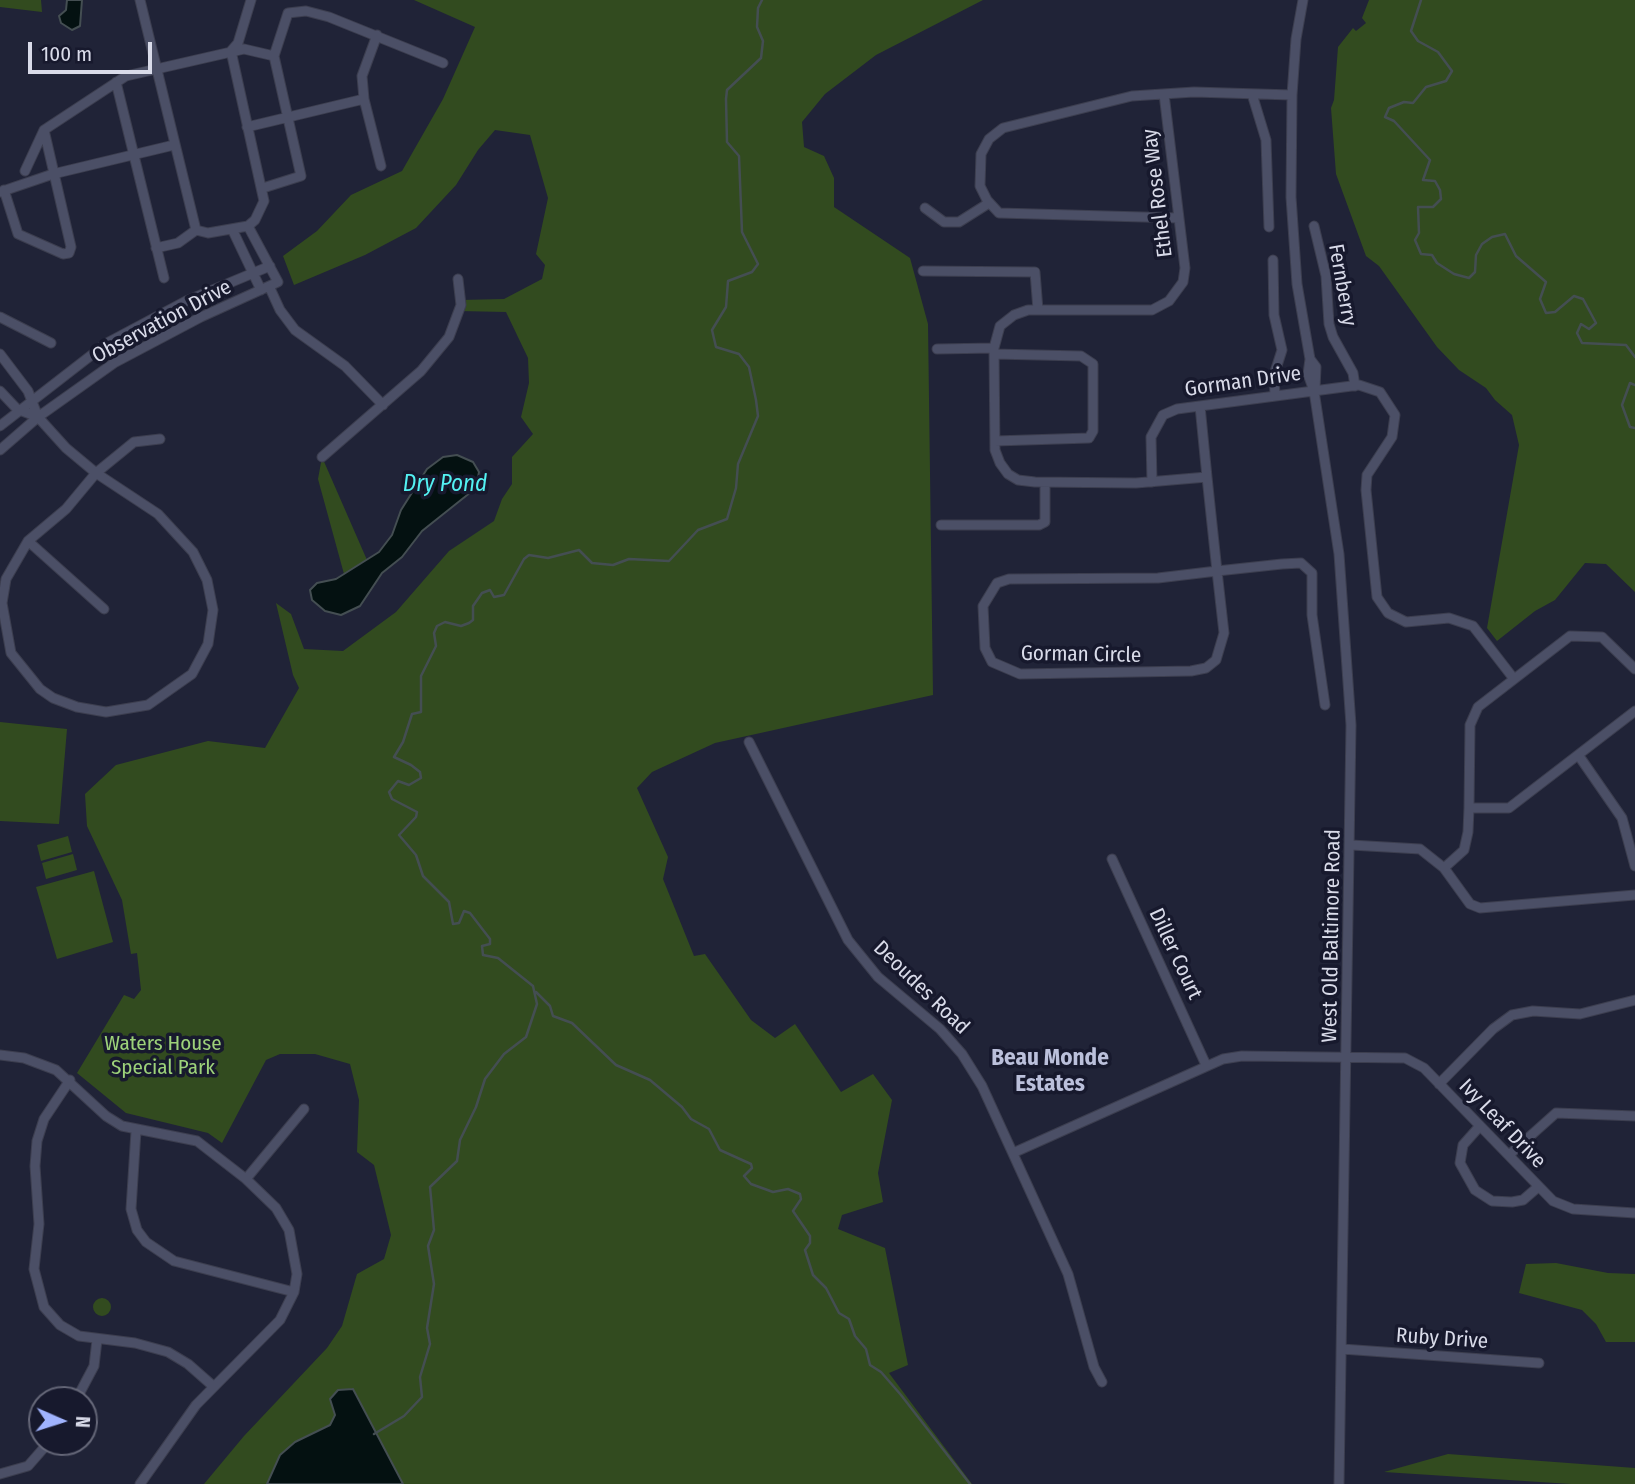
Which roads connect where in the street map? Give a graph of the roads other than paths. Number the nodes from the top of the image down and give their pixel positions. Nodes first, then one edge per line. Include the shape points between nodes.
1 (140, 0) edge
2 (251, 0) edge
3 (1303, 0) edge
4 (377, 35) junction
5 (231, 51) junction
6 (274, 56) junction
7 (443, 63) dead end
8 (156, 68) junction
9 (116, 82) junction
10 (1164, 94) junction
11 (1252, 94) junction
12 (1292, 95) junction
13 (364, 99) junction
14 (289, 117) junction
15 (247, 127) junction
16 (44, 130) junction
17 (174, 145) junction
18 (134, 155) junction
19 (381, 166) dead end
20 (25, 171) dead end
21 (52, 174) junction
22 (263, 188) junction
23 (2, 191) edge
24 (989, 202) junction
25 (925, 208) dead end
26 (1179, 218) junction
27 (248, 226) junction
28 (1314, 226) dead end
29 (1269, 227) dead end
30 (197, 230) junction
31 (233, 231) junction
32 (156, 248) junction
33 (1273, 260) dead end
34 (270, 267) junction
35 (923, 271) dead end
36 (254, 274) junction
37 (164, 278) dead end
38 (458, 279) dead end
39 (269, 286) junction
40 (1038, 310) junction
41 (0, 317) edge
42 (51, 343) dead end
43 (937, 349) dead end
44 (994, 351) junction
45 (0, 354) edge
46 (1355, 386) junction
47 (0, 391) edge
48 (1314, 391) junction
49 (1275, 396) junction
50 (31, 399) junction
51 (383, 405) junction
52 (1200, 406) junction
53 (17, 409) junction
54 (38, 417) junction
55 (0, 426) edge
56 (160, 439) dead end
57 (995, 440) junction
58 (0, 450) edge
59 (322, 457) dead end
60 (96, 473) junction
61 (1207, 477) junction
62 (1152, 482) junction
63 (1045, 483) junction
64 (941, 525) dead end
65 (28, 541) junction
66 (1217, 571) junction
67 (104, 608) dead end
68 (11, 653) junction
69 (0, 659) edge
70 (1635, 669) edge
71 (1514, 679) junction
72 (1325, 705) dead end
73 (1635, 711) edge
74 (748, 742) dead end
75 (1578, 756) junction
76 (1469, 808) junction
77 (1631, 834) edge
78 (1351, 845) junction
79 (1112, 859) dead end
80 (1635, 866) edge
81 (1444, 868) junction
82 (1635, 895) edge
83 (1635, 1000) edge
84 (0, 1055) edge
85 (1347, 1057) junction
86 (1206, 1065) junction
87 (70, 1080) junction
88 (1439, 1084) junction
89 (304, 1109) dead end
90 (1635, 1116) edge
91 (1479, 1127) junction
92 (136, 1131) junction
93 (1013, 1153) junction
94 (1509, 1155) junction
95 (246, 1179) junction
96 (1538, 1187) junction
97 (1635, 1213) edge
98 (294, 1292) junction
99 (97, 1340) junction
100 (1342, 1349) junction
101 (1539, 1363) dead end
102 (1101, 1382) dead end
103 (83, 1386) edge
104 (213, 1386) junction
105 (37, 1456) edge
106 (0, 1474) edge
107 (140, 1484) edge
108 (1339, 1484) edge

1 - 8 street
2 - 5 street via 238,43
3 - 12 street, West Old Baltimore Road
4 - 6 street via 295,10 284,19
4 - 7 street
4 - 13 street via 362,76
5 - 6 street
5 - 8 street
5 - 15 street
6 - 14 street
8 - 9 street
8 - 17 street
9 - 16 street
9 - 18 street
10 - 11 street
10 - 24 street via 1132,96 1003,128 989,139 981,154 980,186
10 - 26 street, Ethel Rose Way
11 - 12 street
11 - 29 street via 1266,139
12 - 48 street, West Old Baltimore Road via 1296,272 1310,359 1316,367
13 - 14 street
13 - 19 street
14 - 15 street
14 - 22 street via 300,176
15 - 22 street
16 - 20 street
16 - 21 street
17 - 18 street
17 - 30 street
18 - 21 street
18 - 32 street
21 - 23 street
21 - 23 street via 69,253 18,234
22 - 27 street via 260,212
24 - 25 street via 958,222 944,222
24 - 26 street via 999,213 1016,215
26 - 40 street, Ethel Rose Way via 1183,282 1169,301 1152,310
27 - 31 street
27 - 34 street
28 - 46 street, Fernberry via 1326,276 1329,324
30 - 31 street
30 - 32 street via 178,243
31 - 36 street
32 - 37 street
33 - 49 street via 1274,315 1282,350 1274,375
34 - 36 street, Observation Drive
34 - 39 street
35 - 40 street via 1035,272
36 - 39 street
36 - 50 street, Observation Drive via 139,324
38 - 51 street via 461,305 449,337 421,371
39 - 51 street via 295,330 345,366
39 - 54 street, Observation Drive via 114,363
40 - 44 street, Ethel Rose Way via 1014,315 1000,326
41 - 42 street
43 - 44 street
44 - 57 street, Ethel Rose Way
44 - 57 street via 1081,356 1093,365 1093,431 1089,438
45 - 50 street
46 - 48 street, Gorman Drive
46 - 71 street via 1380,392 1395,415 1392,436 1367,475 1377,597 1388,614 1406,622 1449,618 1473,626
47 - 53 street
48 - 49 street, Gorman Drive
48 - 78 street, West Old Baltimore Road via 1345,618
49 - 52 street, Gorman Drive
50 - 53 street, Observation Drive
50 - 54 street
51 - 59 street
52 - 61 street, Gorman Circle
52 - 62 street, Gorman Drive via 1163,415 1156,425 1151,437
53 - 54 street
53 - 55 street, Observation Drive
54 - 58 street, Observation Drive
54 - 60 street via 66,449
56 - 60 street via 134,442
57 - 63 street, Ethel Rose Way via 1000,463 1008,474
60 - 65 street via 66,509
60 - 68 street via 158,514 194,552 207,580 213,610 208,644 192,674 167,694 148,705 106,712 53,698 30,680
61 - 62 street, Ethel Rose Way
61 - 66 street, Gorman Circle
62 - 63 street, Ethel Rose Way
63 - 64 street via 1045,522 1039,525
65 - 67 street
65 - 68 street via 16,557 4,591 4,628
66 - 66 street, Gorman Circle via 1224,633 1216,660 1206,668 1156,674 1020,674 992,662 985,648 984,606 997,583 1009,579 1158,578
66 - 72 street via 1294,563 1312,573 1312,615
68 - 69 street
70 - 71 street via 1602,637 1570,636
71 - 76 street via 1478,707 1470,725
73 - 75 street
74 - 93 street, Deoudes Road via 848,940 878,976 962,1054
75 - 76 street via 1509,808
75 - 77 street
76 - 81 street via 1464,850
77 - 80 street
78 - 81 street via 1420,849
78 - 85 street, West Old Baltimore Road
79 - 86 street, Diller Court
81 - 82 street via 1459,893 1480,908
83 - 88 street via 1580,1014 1533,1011 1512,1015 1493,1028
84 - 87 street via 40,1063
85 - 86 street, Ivy Leaf Drive via 1242,1056
85 - 88 street, Ivy Leaf Drive via 1405,1058 1415,1061
85 - 100 street, West Old Baltimore Road
86 - 93 street, Ivy Leaf Drive
87 - 92 street via 106,1116
87 - 99 street via 44,1119 37,1141 35,1285 44,1307 60,1325
88 - 91 street, Ivy Leaf Drive
89 - 95 street
90 - 94 street via 1556,1113
91 - 94 street, Ivy Leaf Drive
91 - 96 street via 1463,1146 1461,1163 1475,1190 1492,1201 1512,1202 1523,1200
92 - 95 street via 197,1141
92 - 98 street via 131,1209 146,1242 174,1261
93 - 102 street, Deoudes Road via 1068,1274
94 - 96 street, Ivy Leaf Drive
95 - 98 street via 276,1208 289,1230 297,1274
96 - 97 street, Ivy Leaf Drive via 1563,1207
98 - 104 street via 281,1320
99 - 103 street via 94,1366
99 - 104 street via 168,1352
100 - 101 street, Ruby Drive
100 - 108 street, West Old Baltimore Road
104 - 107 street
105 - 106 street via 28,1466

